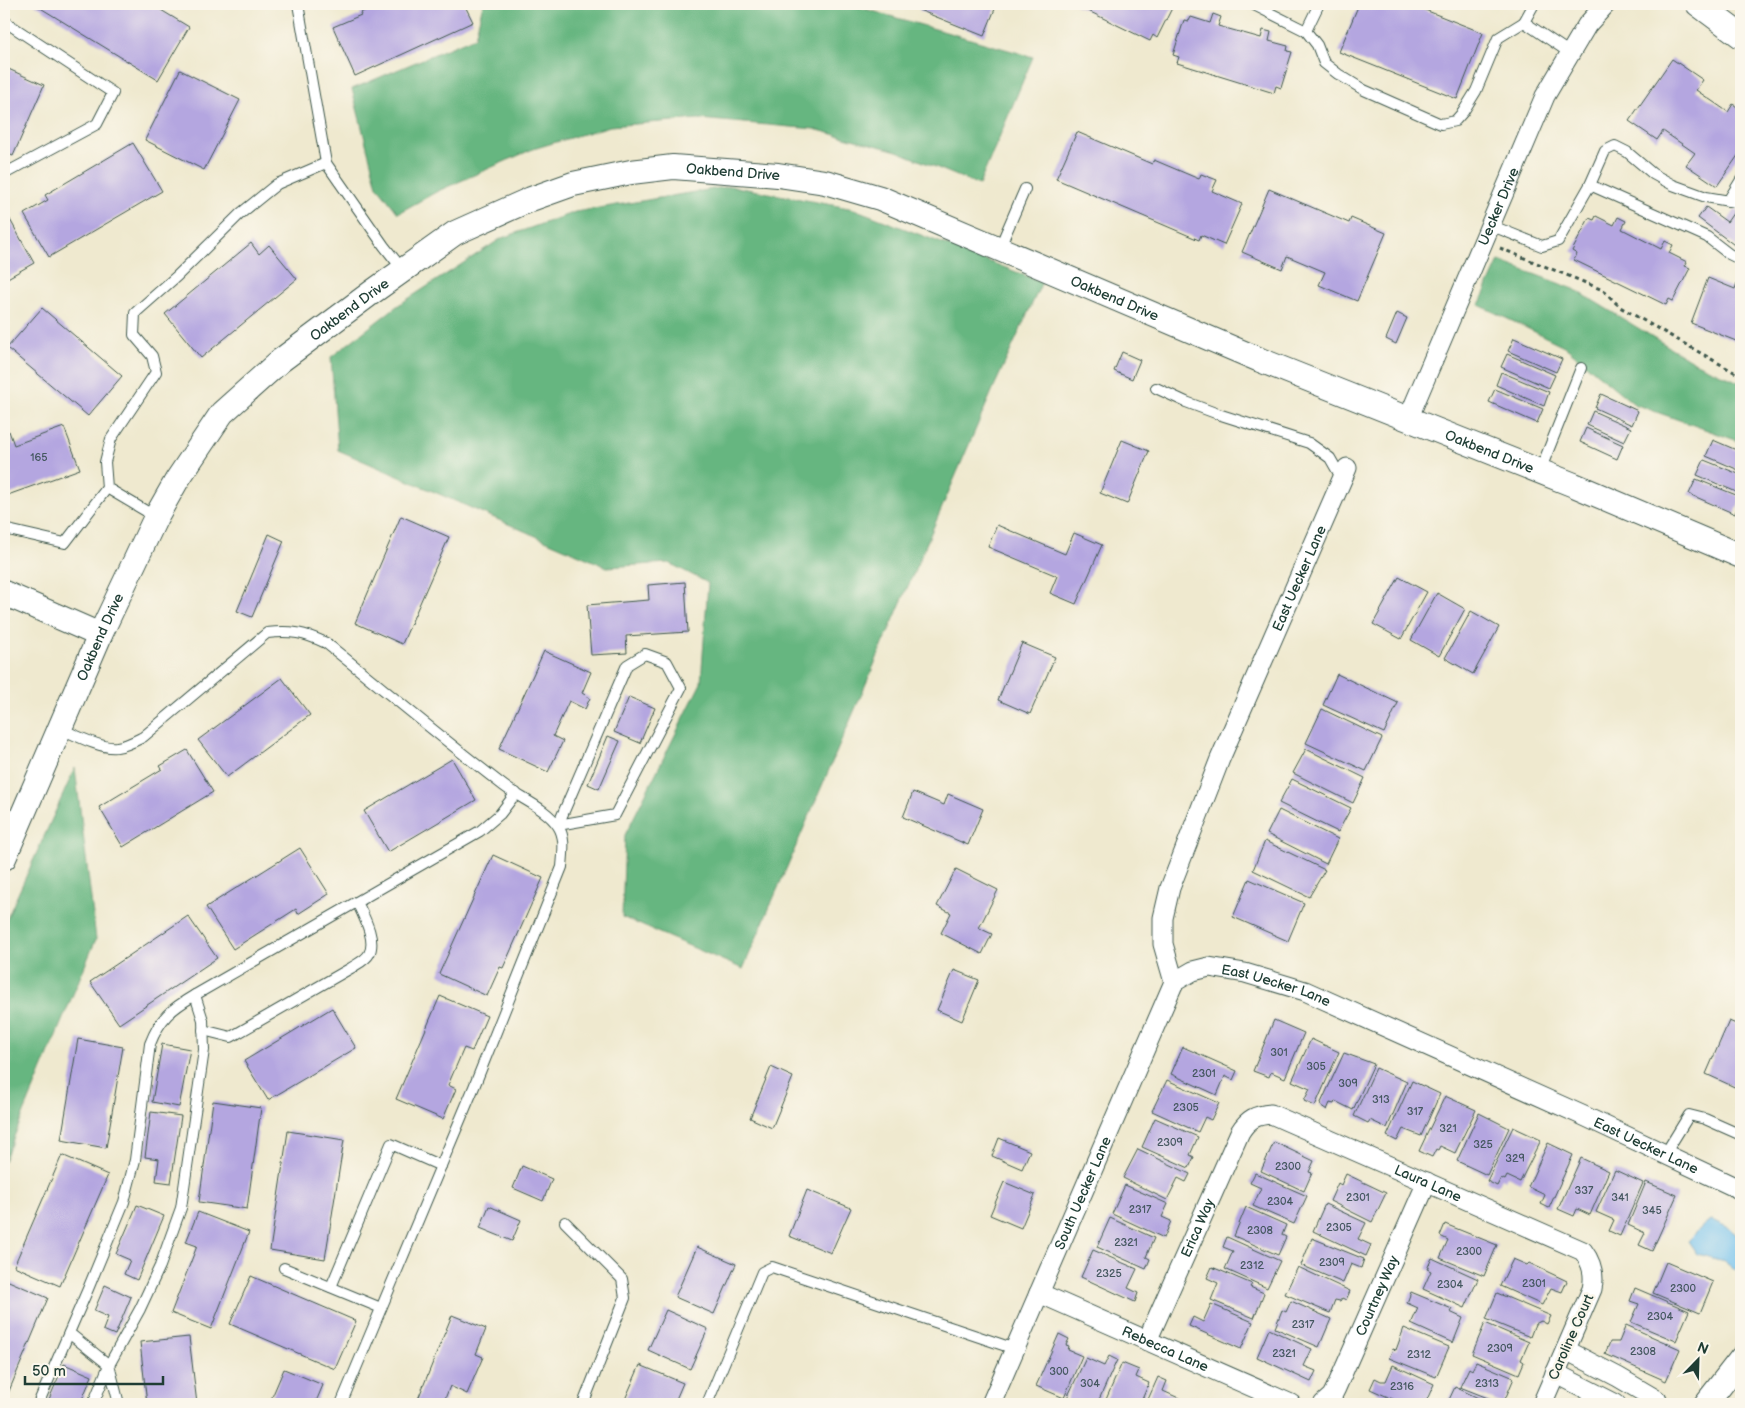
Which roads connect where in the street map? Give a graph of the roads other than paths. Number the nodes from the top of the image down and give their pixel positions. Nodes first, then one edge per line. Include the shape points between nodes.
1 (300, 4) edge
2 (1252, 4) edge
3 (1319, 4) edge
4 (1534, 4) edge
5 (1606, 4) edge
6 (1698, 4) edge
7 (4, 21) edge
8 (1524, 22) junction
9 (1306, 31) junction
10 (1741, 36) edge
11 (1570, 53) junction
12 (326, 163) junction
13 (4, 174) edge
14 (1741, 180) edge
15 (1590, 185) junction
16 (1025, 189) dead end
17 (1728, 200) junction
18 (1741, 203) edge
19 (1487, 234) junction
20 (999, 249) junction
21 (1741, 260) edge
22 (403, 270) junction
23 (1582, 368) dead end
24 (1156, 388) dead end
25 (1408, 419) junction
26 (1540, 471) junction
27 (1345, 474) joint
28 (107, 488) junction
29 (156, 517) junction
30 (4, 528) edge
31 (1741, 556) edge
32 (4, 593) edge
33 (100, 635) junction
34 (59, 728) junction
35 (516, 793) junction
36 (558, 826) junction
37 (4, 858) edge
38 (357, 902) junction
39 (1174, 982) junction
40 (195, 995) junction
41 (203, 1030) junction
42 (1252, 1118) joint
43 (1741, 1135) edge
44 (1665, 1154) junction
45 (441, 1166) junction
46 (1427, 1182) junction
47 (1741, 1190) edge
48 (565, 1222) dead end
49 (284, 1268) dead end
50 (1593, 1269) joint
51 (331, 1287) junction
52 (1039, 1293) junction
53 (382, 1308) junction
54 (69, 1333) junction
55 (1148, 1341) junction
56 (1015, 1349) junction
57 (1566, 1350) junction
58 (1741, 1359) edge
59 (109, 1365) junction
60 (1555, 1373) junction
61 (38, 1404) edge
62 (93, 1404) edge
63 (119, 1404) edge
64 (341, 1404) edge
65 (583, 1404) edge
66 (707, 1404) edge
67 (991, 1404) edge
68 (1291, 1404) edge
69 (1323, 1404) edge
70 (1542, 1404) edge
71 (1616, 1404) edge
72 (1658, 1404) edge
73 (1706, 1404) edge

1 - 12 lane
2 - 9 lane
3 - 9 lane
4 - 8 lane
5 - 11 street, Uecker Drive via 1587,25
6 - 10 street
7 - 13 lane via 112,93 97,124
8 - 9 lane via 1498,38 1476,91 1463,112 1455,121 1441,124 1364,90 1338,74 1324,63 1318,45
8 - 11 lane
11 - 19 street, Uecker Drive via 1545,96
12 - 22 lane
12 - 28 lane via 277,184 240,214 135,313 134,334 152,356 156,372 111,439 104,462
14 - 17 lane
15 - 17 lane via 1606,151 1615,146 1673,185 1706,197
15 - 19 lane via 1558,240 1542,246
15 - 21 lane via 1707,237
16 - 20 lane
17 - 18 lane
19 - 25 street, Uecker Drive
20 - 22 street, Oakbend Drive via 880,198 825,182 673,167 573,184 531,199 455,233
20 - 25 street, Oakbend Drive
22 - 29 street, Oakbend Drive via 280,361 222,413
23 - 26 lane
24 - 27 lane via 1218,414 1309,443
25 - 26 street, Oakbend Drive
26 - 31 street, Oakbend Drive
27 - 39 street, East Uecker Lane via 1220,759 1170,888 1163,918 1163,944
28 - 29 lane
28 - 30 lane via 65,543
29 - 33 street, Oakbend Drive
32 - 33 street
33 - 34 street, Oakbend Drive
34 - 35 lane via 106,746 116,748 130,743 144,737 268,633 287,631 310,635 326,643
34 - 37 street, Oakbend Drive
35 - 36 lane
35 - 38 lane via 500,814 480,831
36 - 36 lane via 615,815 681,688 667,662 645,654 627,665
36 - 45 lane via 563,835 562,867
38 - 40 lane
38 - 41 lane via 368,926 372,947 369,955 231,1037
39 - 44 street, East Uecker Lane via 1193,971 1209,967 1245,972 1305,991
39 - 52 street, South Uecker Lane
40 - 41 lane
40 - 54 lane via 167,1014 156,1028 150,1044 135,1160 124,1202
41 - 59 lane via 204,1050 181,1208 160,1266
42 - 46 street, Laura Lane via 1261,1114 1280,1117
42 - 55 street, Erica Way via 1240,1132
43 - 44 lane via 1689,1115
44 - 47 street, East Uecker Lane
45 - 51 lane via 391,1144
45 - 53 lane
46 - 50 street, Laura Lane via 1583,1251
46 - 69 street, Courtney Way via 1336,1388
48 - 65 lane via 622,1279 624,1298
49 - 51 lane
50 - 57 street, Caroline Court via 1592,1289
51 - 53 lane
52 - 55 street, Rebecca Lane
52 - 56 street, South Uecker Lane
53 - 64 lane
54 - 59 lane
54 - 61 lane
55 - 68 street, Rebecca Lane
56 - 66 lane via 772,1267 762,1272
56 - 67 street, South Uecker Lane
57 - 60 street, Caroline Court
57 - 72 street via 1626,1382
58 - 73 street
59 - 62 lane
59 - 63 lane
60 - 70 street, Caroline Court
60 - 71 street

